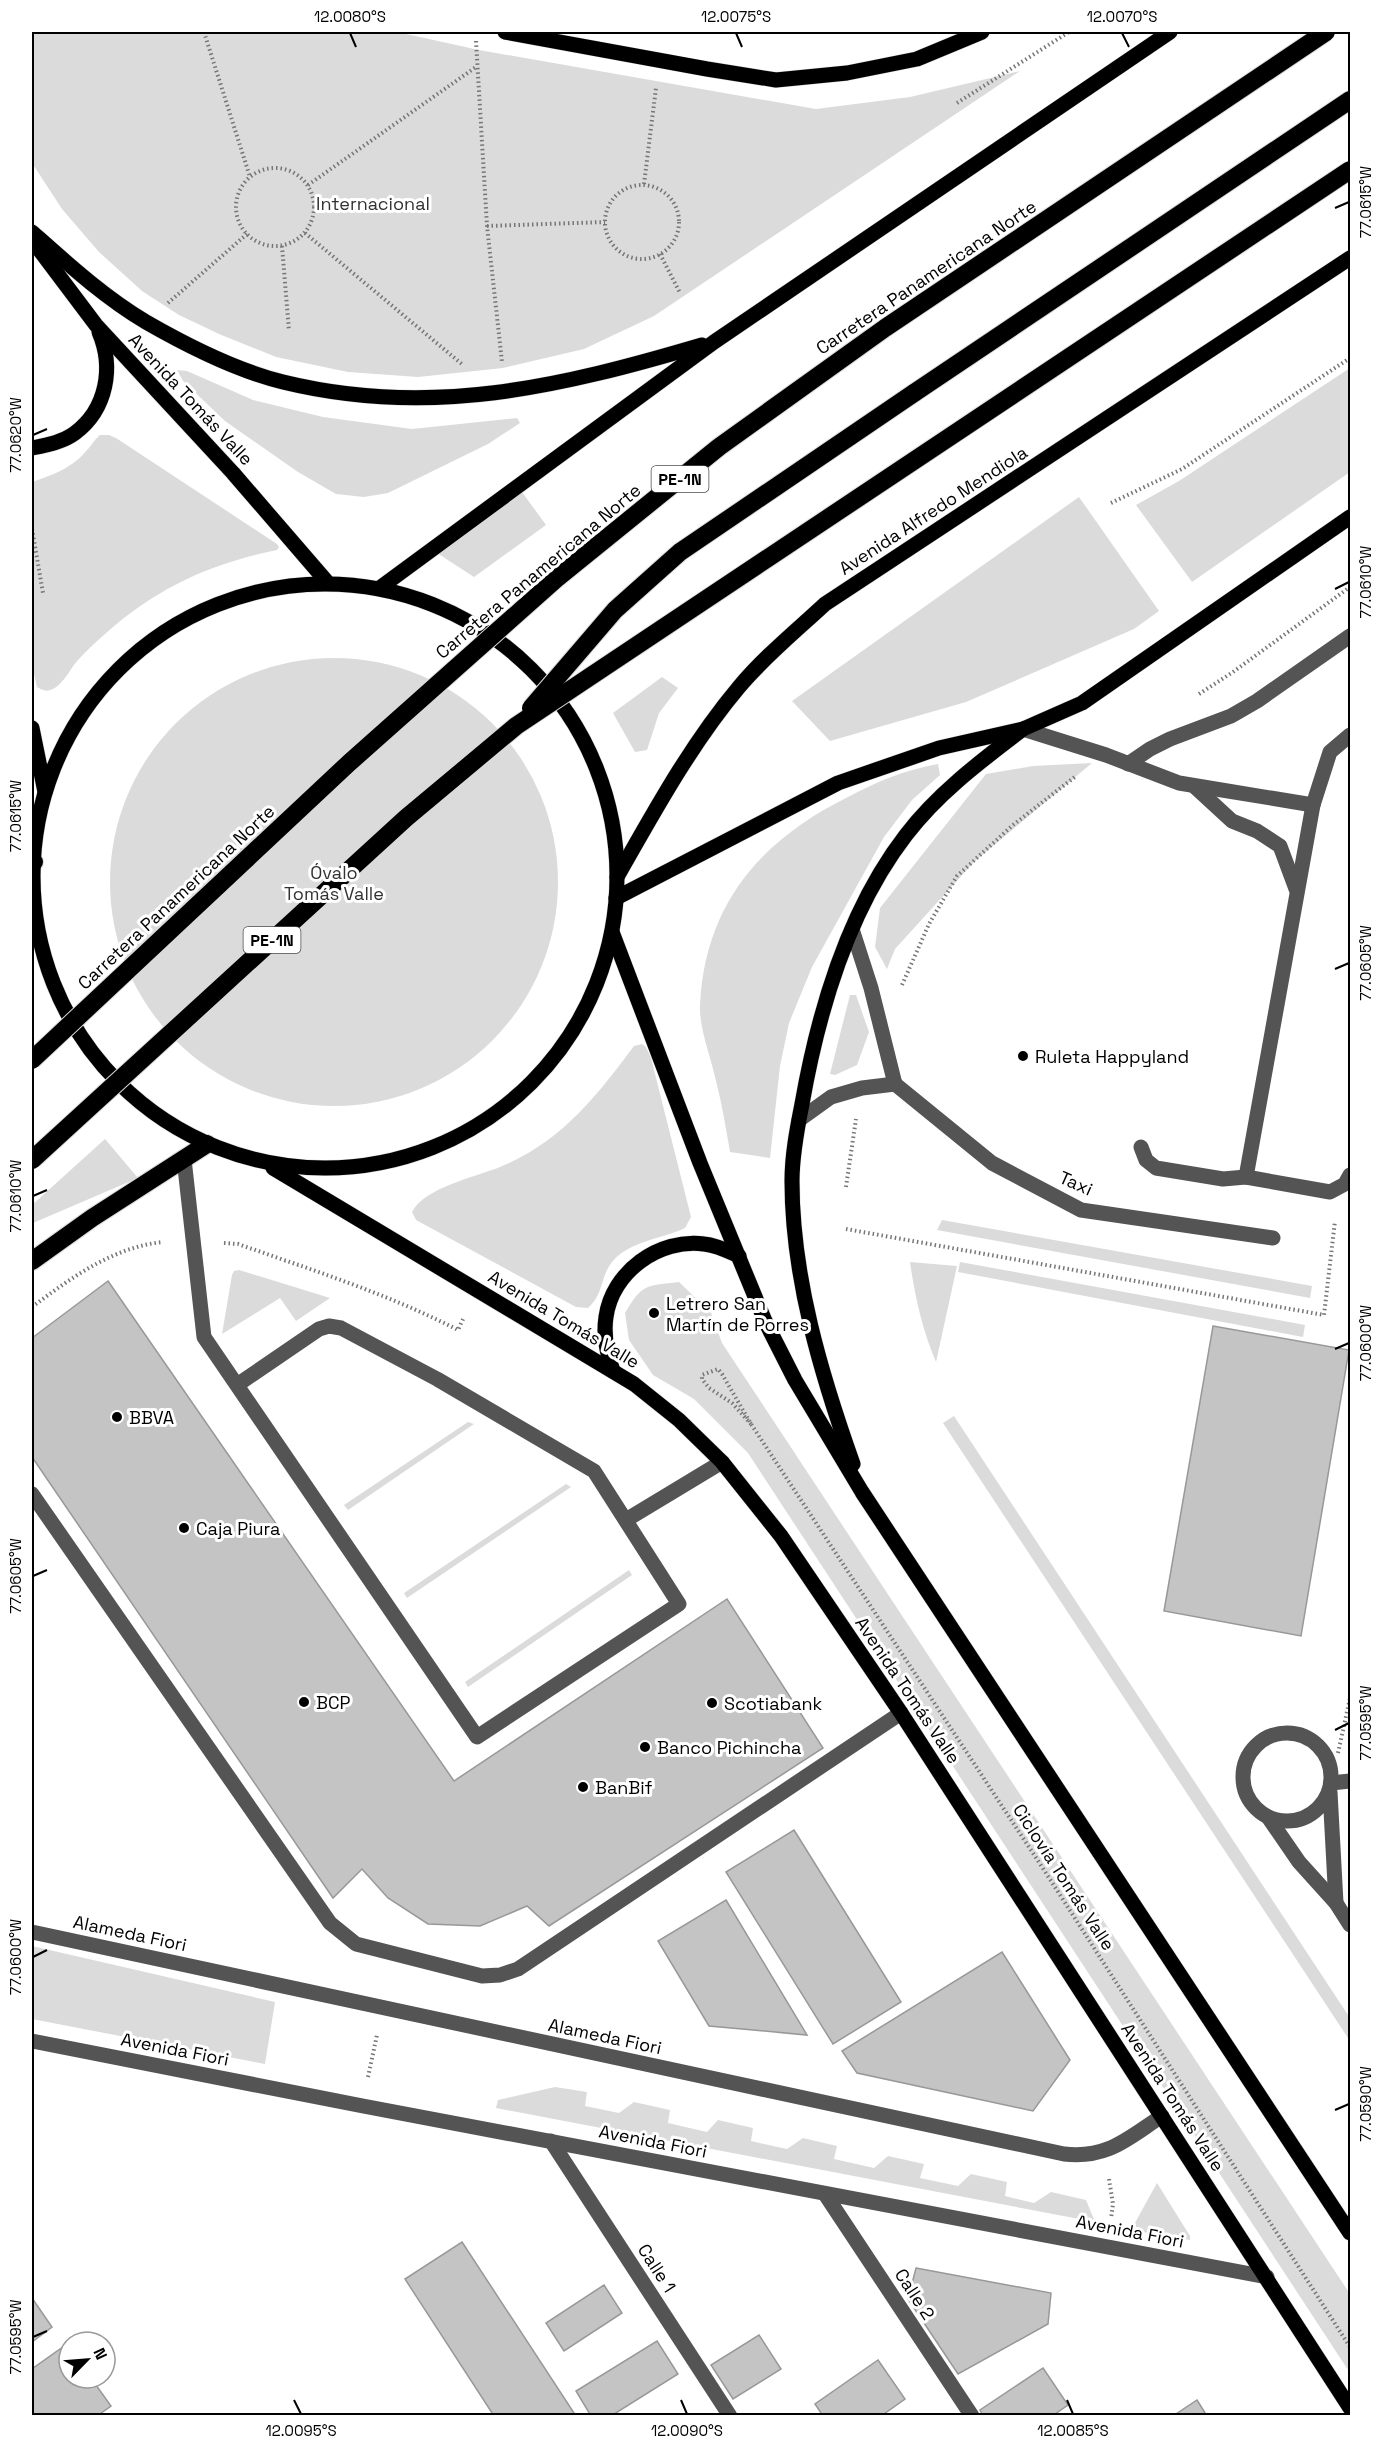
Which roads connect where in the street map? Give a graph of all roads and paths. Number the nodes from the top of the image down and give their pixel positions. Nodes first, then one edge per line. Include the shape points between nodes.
1 (204, 32) edge
2 (476, 32) edge
3 (504, 32) edge
4 (982, 32) edge
5 (1069, 32) edge
6 (1170, 32) edge
7 (1326, 32) edge
8 (661, 60) junction
9 (476, 67) junction
10 (1350, 100) edge
11 (957, 103) dead end
12 (1350, 170) edge
13 (250, 177) junction
14 (308, 185) junction
15 (644, 185) junction
16 (605, 222) junction
17 (487, 226) junction
18 (32, 232) edge
19 (305, 233) junction
20 (247, 234) junction
21 (32, 240) edge
22 (282, 246) junction
23 (660, 254) junction
24 (1350, 258) edge
25 (680, 294) dead end
26 (146, 322) junction
27 (96, 325) junction
28 (288, 331) dead end
29 (714, 342) junction
30 (1350, 358) edge
31 (496, 394) junction
32 (32, 448) edge
33 (1111, 503) dead end
34 (1350, 517) edge
35 (32, 529) edge
36 (327, 582) junction
37 (381, 587) junction
38 (1350, 587) edge
39 (43, 592) dead end
40 (1350, 636) edge
41 (1197, 695) dead end
42 (516, 726) junction
43 (32, 728) edge
44 (1023, 729) junction
45 (1350, 735) edge
46 (1106, 755) junction
47 (1128, 765) junction
48 (1194, 786) junction
49 (45, 792) junction
50 (1313, 805) junction
51 (33, 863) edge
52 (617, 877) junction
53 (1297, 892) junction
54 (616, 898) junction
55 (852, 929) junction
56 (612, 932) junction
57 (881, 1029) junction
58 (32, 1060) edge
59 (896, 1084) junction
60 (862, 1088) junction
61 (799, 1119) junction
62 (207, 1144) junction
63 (1141, 1147) dead end
64 (184, 1158) junction
65 (32, 1160) edge
66 (263, 1162) junction
67 (1350, 1175) edge
68 (1246, 1177) junction
69 (846, 1187) dead end
70 (1338, 1189) junction
71 (846, 1229) dead end
72 (1273, 1238) dead end
73 (193, 1239) junction
74 (739, 1256) junction
75 (32, 1261) edge
76 (32, 1307) edge
77 (458, 1330) dead end
78 (613, 1371) junction
79 (237, 1384) junction
80 (751, 1424) junction
81 (722, 1462) junction
82 (862, 1492) junction
83 (32, 1494) edge
84 (626, 1520) junction
85 (1350, 1698) edge
86 (901, 1713) junction
87 (1346, 1722) junction
88 (1350, 1730) edge
89 (1350, 1781) edge
90 (1331, 1783) junction
91 (1268, 1817) junction
92 (1336, 1903) junction
93 (1350, 1925) edge
94 (32, 1932) edge
95 (382, 2008) junction
96 (32, 2041) edge
97 (367, 2083) dead end
98 (1162, 2116) junction
99 (551, 2141) junction
100 (1098, 2154) junction
101 (825, 2193) junction
102 (1111, 2226) dead end
103 (1350, 2233) edge
104 (1267, 2277) junction
105 (1350, 2347) edge
106 (1350, 2408) edge
107 (730, 2415) edge
108 (972, 2415) edge

1 - 13 path
2 - 9 path
3 - 8 main road
4 - 8 main road via 917,59 847,73 776,80
5 - 11 path
6 - 29 main road
7 - 58 highway, Carretera Panamericana Norte / PE-1N, bridge via 885,328 719,447 556,579 349,763
8 - 15 path
9 - 14 path
9 - 17 path
10 - 42 highway, bridge via 680,552 615,610
12 - 42 highway, PE-1N, bridge
13 - 14 path via 261,170 287,169
13 - 20 path via 242,186 236,211
14 - 19 path via 315,210
15 - 16 path via 624,190 615,197
15 - 23 path via 666,194 678,214 676,237
16 - 17 path
16 - 23 path via 609,238 625,255 637,259
17 - 31 path
18 - 26 main road via 94,285
19 - 22 path
19 - 31 path
20 - 22 path via 258,242
20 - 26 path
21 - 27 main road, Avenida Tomás Valle
22 - 28 path
23 - 25 path
24 - 52 main road, Avenida Alfredo Mendiola via 825,604 740,685 719,712
26 - 31 main road via 216,357 281,382 393,398
27 - 32 main road via 108,371 103,395 92,416 75,433 54,444
27 - 36 main road, Avenida Tomás Valle
29 - 31 main road via 595,376
29 - 37 main road
30 - 33 path via 1182,469
34 - 44 main road via 1082,703
35 - 39 path
36 - 37 main road
36 - 49 main road via 248,593 196,613 159,634 109,678 88,704 70,731
37 - 52 main road via 470,622 506,646 545,684 583,738 596,768 614,831
38 - 41 path
40 - 47 street via 1257,701 1231,716 1170,739
42 - 65 highway, PE-1N, bridge via 406,818
43 - 49 main road
44 - 46 street
44 - 54 main road via 939,747 838,783
44 - 55 main road via 946,791 907,833 880,873
45 - 50 street via 1330,752
46 - 47 street
46 - 57 path via 1013,825 957,876 929,924
47 - 48 street
48 - 50 street
48 - 53 street via 1232,821 1280,846
49 - 51 main road
50 - 53 street
51 - 62 main road via 39,932 48,965 77,1029 105,1067 147,1108
52 - 54 main road
53 - 68 street
54 - 56 main road
55 - 57 street
55 - 61 main road via 813,1047
56 - 66 main road via 603,967 574,1032 528,1088 471,1131 405,1159 370,1166 298,1168
56 - 74 main road
57 - 59 street
59 - 60 street
59 - 72 street, Taxi via 992,1163 1082,1210
60 - 61 street via 831,1097
60 - 69 path
61 - 82 main road via 792,1181 804,1288 828,1393
62 - 64 highway
62 - 66 main road
63 - 68 street via 1146,1160 1156,1168 1223,1179
64 - 73 street
64 - 75 highway
66 - 78 main road, Avenida Tomás Valle
67 - 70 street
68 - 70 street via 1320,1191
70 - 71 path via 1324,1315
73 - 76 path via 145,1244 113,1255
73 - 77 path via 237,1244 420,1310
73 - 79 street via 204,1337
74 - 78 main road via 703,1243 684,1244 665,1247 633,1267 621,1281 606,1315 607,1354
74 - 82 main road via 765,1321 795,1380
78 - 81 main road, Avenida Tomás Valle via 660,1403
79 - 84 street via 319,1329 341,1328 585,1464 599,1478
79 - 84 street via 477,1737 679,1604
80 - 80 path, Ciclovía Tomás Valle via 717,1369 702,1375 709,1388 732,1403
80 - 105 path, Ciclovía Tomás Valle
81 - 84 street
81 - 86 main road, Avenida Tomás Valle via 781,1536
82 - 103 main road
83 - 86 street via 330,1923 356,1944 482,1976 518,1969
85 - 87 path
86 - 98 main road, Avenida Tomás Valle
87 - 88 path
87 - 90 path
89 - 90 street
90 - 91 street via 1323,1804 1312,1815 1283,1822
90 - 91 street via 1328,1760 1319,1746 1295,1733 1268,1737 1248,1755 1242,1782 1246,1796
90 - 92 street
91 - 92 street via 1299,1862
92 - 93 street
94 - 95 street, Alameda Fiori
95 - 97 path
95 - 100 street, Alameda Fiori via 1064,2154
96 - 99 street, Avenida Fiori
98 - 100 street, Alameda Fiori
98 - 104 main road, Avenida Tomás Valle
99 - 101 street, Avenida Fiori
99 - 107 street, Calle 1
100 - 102 path via 1109,2178
101 - 104 street, Avenida Fiori
101 - 108 street, Calle 2
104 - 106 main road, Avenida Tomás Valle

